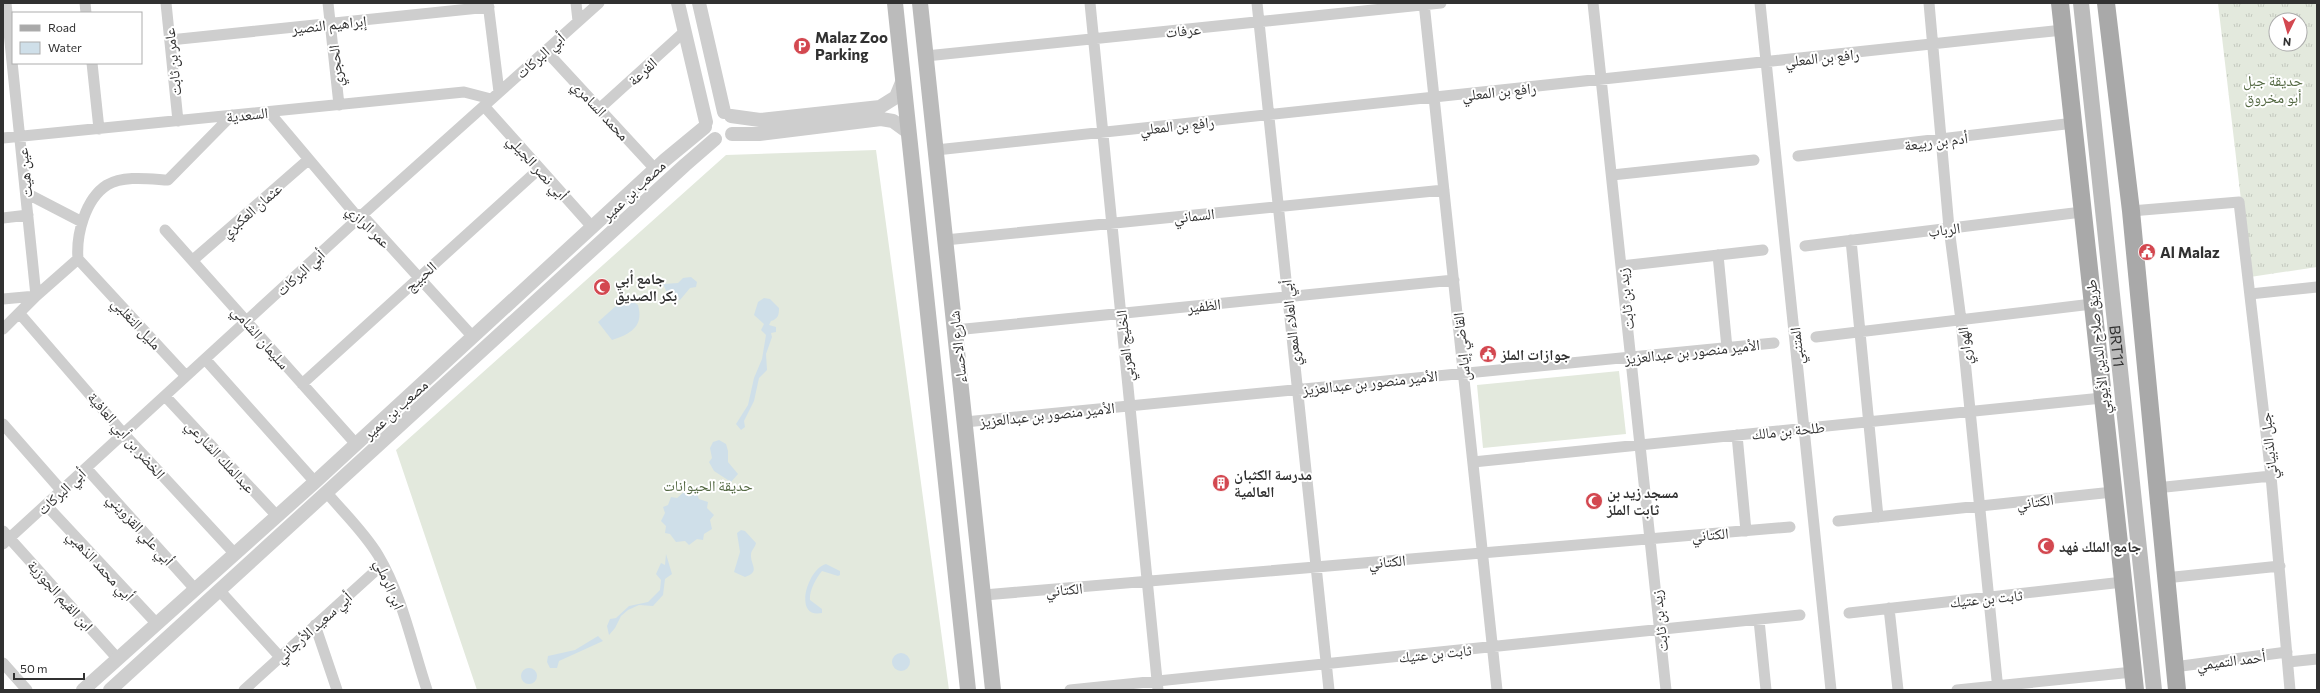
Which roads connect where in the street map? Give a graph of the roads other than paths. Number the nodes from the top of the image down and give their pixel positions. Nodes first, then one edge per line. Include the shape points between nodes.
1 (6, 3) edge
2 (166, 3) edge
3 (328, 3) edge
4 (576, 3) edge
5 (599, 3) edge
6 (678, 3) edge
7 (699, 3) edge
8 (895, 3) edge
9 (920, 3) edge
10 (1090, 3) edge
11 (1257, 3) edge
12 (1440, 3) edge
13 (1593, 3) edge
14 (1760, 3) edge
15 (1929, 3) edge
16 (2060, 3) edge
17 (2081, 3) edge
18 (2106, 3) edge
19 (1424, 4) edge
20 (488, 5) edge
21 (578, 21) junction
22 (1258, 22) junction
23 (330, 23) junction
24 (2063, 30) junction
25 (684, 32) junction
26 (1093, 39) junction
27 (170, 40) junction
28 (1933, 45) junction
29 (546, 51) junction
30 (7, 55) edge
31 (926, 56) junction
32 (1766, 62) junction
33 (92, 64) edge
34 (903, 79) junction
35 (1602, 80) junction
36 (1434, 98) junction
37 (491, 99) junction
38 (339, 105) junction
39 (600, 109) junction
40 (269, 112) junction
41 (880, 113) junction
42 (727, 114) junction
43 (232, 115) junction
44 (1268, 115) junction
45 (178, 121) junction
46 (706, 124) junction
47 (2074, 124) junction
48 (99, 129) junction
49 (908, 132) junction
50 (1103, 132) junction
51 (732, 134) junction
52 (20, 137) junction
53 (3, 138) edge
54 (715, 140) junction
55 (1943, 140) junction
56 (936, 150) junction
57 (1798, 156) dead end
58 (308, 160) junction
59 (1754, 160) dead end
60 (539, 169) junction
61 (655, 170) junction
62 (1612, 175) junction
63 (1444, 190) junction
64 (26, 192) junction
65 (1278, 207) junction
66 (2131, 211) junction
67 (2082, 212) junction
68 (28, 215) junction
69 (362, 215) junction
70 (3, 218) edge
71 (82, 222) junction
72 (1112, 223) junction
73 (593, 228) junction
74 (1949, 228) junction
75 (165, 230) dead end
76 (945, 240) junction
77 (1852, 240) junction
78 (1805, 246) dead end
79 (1763, 250) dead end
80 (1718, 255) junction
81 (78, 259) junction
82 (193, 260) junction
83 (1621, 266) junction
84 (419, 277) junction
85 (1454, 280) junction
86 (2317, 287) edge
87 (2250, 294) junction
88 (36, 296) junction
89 (1287, 297) junction
90 (3, 299) edge
91 (2092, 304) junction
92 (20, 314) junction
93 (1121, 314) junction
94 (1961, 320) junction
95 (247, 321) junction
96 (3, 329) edge
97 (955, 330) junction
98 (1860, 332) junction
99 (473, 337) junction
100 (1816, 337) dead end
101 (1774, 343) dead end
102 (1727, 348) junction
103 (1631, 357) junction
104 (205, 359) junction
105 (1464, 373) junction
106 (186, 376) junction
107 (302, 384) junction
108 (1297, 389) junction
109 (165, 396) junction
110 (2102, 398) junction
111 (1130, 406) junction
112 (1970, 412) junction
113 (965, 422) junction
114 (1869, 422) junction
115 (3, 424) edge
116 (1804, 429) junction
117 (123, 433) junction
118 (1737, 436) junction
119 (356, 444) junction
120 (1640, 445) junction
121 (1473, 462) junction
122 (86, 468) junction
123 (2271, 476) junction
124 (315, 482) junction
125 (2156, 488) junction
126 (61, 490) junction
127 (2113, 492) junction
128 (327, 493) junction
129 (46, 505) junction
130 (1980, 507) junction
131 (277, 516) junction
132 (1878, 517) junction
133 (1838, 521) dead end
134 (1790, 527) dead end
135 (1746, 531) junction
136 (5, 538) edge
137 (1650, 539) junction
138 (1483, 553) junction
139 (235, 554) junction
140 (383, 564) junction
141 (246, 566) junction
142 (2280, 566) junction
143 (1316, 567) junction
144 (2165, 578) junction
145 (1148, 582) junction
146 (2122, 582) junction
147 (196, 589) junction
148 (220, 591) junction
149 (984, 596) junction
150 (1989, 597) junction
151 (1889, 608) junction
152 (1848, 613) dead end
153 (1800, 615) dead end
154 (1759, 620) junction
155 (157, 624) junction
156 (315, 625) junction
157 (1660, 630) junction
158 (1493, 647) junction
159 (280, 657) junction
160 (2288, 657) junction
161 (118, 659) junction
162 (2317, 659) edge
163 (3, 663) edge
164 (1326, 664) junction
165 (2174, 667) junction
166 (2133, 672) junction
167 (1158, 686) edge
168 (1998, 688) edge
169 (113, 689) edge
170 (27, 690) edge
171 (83, 690) edge
172 (244, 690) edge
173 (337, 690) edge
174 (426, 690) edge
175 (968, 690) edge
176 (993, 690) edge
177 (1070, 690) edge
178 (1329, 690) edge
179 (1497, 690) edge
180 (1666, 690) edge
181 (1766, 690) edge
182 (1831, 690) edge
183 (1898, 690) edge
184 (1957, 690) edge
185 (2134, 690) edge
186 (2154, 690) edge
187 (2177, 690) edge
188 (2290, 690) edge

1 - 30 street, عين هيت
2 - 27 street, عامر بن ثابت
3 - 23 street, الحجري
4 - 21 street
5 - 21 street, أبي البركات
6 - 25 street
7 - 42 street
8 - 34 main road, شارع الاحساء
9 - 31 main road, شارع الاحساء
10 - 26 street, الخليج العربي
11 - 22 street, أبي العلاء المعري
12 - 19 street, عرفات
13 - 35 street, زيد بن ثابت
14 - 32 street, المتنبي
15 - 28 street, الهواري
16 - 24 main road, طريق صلاح الدين الأيوبي
17 - 186 main road, BRT11
18 - 66 main road
19 - 22 street, عرفات
19 - 36 street, القاضي إياس
20 - 23 street, إبراهيم النصير
20 - 37 street
21 - 29 street, أبي البركات
22 - 26 street, عرفات
22 - 44 street, أبي العلاء المعري
23 - 27 street, إبراهيم النصير
23 - 38 street, الحجري
24 - 28 street, رافع بن المعلي
24 - 47 main road, طريق صلاح الدين الأيوبي
25 - 39 street, الفرعة
25 - 46 street
26 - 31 street, عرفات
26 - 50 street, الخليج العربي
27 - 45 street, عامر بن ثابت
28 - 32 street, رافع بن المعلي
28 - 55 street, الهواري
29 - 37 street, أبي البركات
29 - 39 street, محمد السامري
30 - 52 street, عين هيت
31 - 56 main road, شارع الاحساء
32 - 35 street, رافع بن المعلي
32 - 116 street, المتنبي
33 - 48 street
34 - 41 street, مصعب بن عمير via 896,97
34 - 49 main road, شارع الاحساء
35 - 36 street, رافع بن المعلي
35 - 62 street, زيد بن ثابت
36 - 44 street, رافع بن المعلي
36 - 63 street, القاضي إياس
37 - 38 street, السعدية via 464,92
37 - 60 street, أبي نصر الجيلي
37 - 69 street, أبي البركات
38 - 40 street, السعدية
39 - 61 street, محمد السامري
40 - 43 street, السعدية
40 - 58 street, عمر الرازي
41 - 42 street, مصعب بن عمير via 760,120
41 - 49 street, مصعب بن عمير
41 - 51 street, مصعب بن عمير via 758,134
42 - 46 street, مصعب بن عمير via 715,112
42 - 51 street via 734,127
43 - 45 street, السعدية
43 - 71 street via 168,180 122,180 108,185 92,202
44 - 50 street, رافع بن المعلي
44 - 65 street, أبي العلاء المعري
45 - 48 street, السعدية
46 - 54 street via 708,134
46 - 61 street, مصعب بن عمير
47 - 55 street, أدم بن ربيعة
47 - 67 main road, طريق صلاح الدين الأيوبي
48 - 52 street, السعدية
49 - 175 main road, شارع الاحساء
50 - 56 street, رافع بن المعلي
50 - 72 street, الخليج العربي
51 - 54 street, مصعب بن عمير via 724,140
52 - 53 street, السعدية
52 - 64 street, عين هيت
54 - 128 street, مصعب بن عمير
55 - 57 street, أدم بن ربيعة
55 - 74 street, الهواري
56 - 76 main road, شارع الاحساء
58 - 69 street, عمر الرازي via 355,214
58 - 82 street, عثمان العكبري
59 - 62 street
60 - 73 street, أبي نصر الجيلي
60 - 84 street, الحبيج
61 - 73 street, مصعب بن عمير
62 - 83 street, زيد بن ثابت
63 - 65 street, السماني
63 - 85 street, القاضي إياس
64 - 68 street, عين هيت
64 - 71 street
65 - 72 street, السماني
65 - 89 street, أبي العلاء المعري
66 - 87 street, جبل الذبياني via 2239,202
66 - 125 main road
67 - 74 street, الرباب
67 - 91 main road, طريق صلاح الدين الأيوبي
68 - 70 street
68 - 88 street, عين هيت
69 - 84 street, عمر الرازي
69 - 95 street, أبي البركات
71 - 81 street via 77,248
72 - 76 street, السماني
72 - 93 street, الخليج العربي
73 - 99 street, مصعب بن عمير
74 - 77 street, الرباب
74 - 94 street, الهواري
75 - 82 street, سليمان الشامي
76 - 97 main road, شارع الاحساء
77 - 78 street, الرباب
77 - 98 street
79 - 80 street
80 - 83 street
80 - 102 street
81 - 88 street
81 - 106 street, مليل التغلبي
82 - 95 street, سليمان الشامي
83 - 103 street, زيد بن ثابت
84 - 99 street, عمر الرازي
84 - 107 street, الحبيج
85 - 89 street, الظفير
85 - 105 street, القاضي إياس
86 - 87 street
87 - 123 street, جبل الذبياني
88 - 90 street
88 - 92 street
89 - 93 street, الظفير
89 - 108 street, أبي العلاء المعري
91 - 94 street
91 - 110 main road, طريق صلاح الدين الأيوبي
92 - 96 street
92 - 117 street, الخضر بن أبي العافية
93 - 97 street, الظفير
93 - 111 street, الخليج العربي
94 - 98 street
94 - 112 street, الهواري
95 - 104 street, أبي البركات
95 - 107 street, سليمان الشامي
97 - 113 main road, شارع الاحساء
98 - 100 street
98 - 114 street
99 - 119 street, مصعب بن عمير
101 - 102 street, الأمير منصور بن عبدالعزيز
102 - 103 street, الأمير منصور بن عبدالعزيز
103 - 105 street, الأمير منصور بن عبدالعزيز
103 - 120 street, زيد بن ثابت
104 - 106 street, أبي البركات
104 - 124 street
105 - 108 street, الأمير منصور بن عبدالعزيز
105 - 121 street, القاضي إياس
106 - 109 street, أبي البركات
107 - 119 street, سليمان الشامي
108 - 111 street, الأمير منصور بن عبدالعزيز
108 - 143 street, أبي العلاء المعري
109 - 117 street, أبي البركات
109 - 131 street, عبدالملك الشارعي
110 - 112 street, طلحة بن مالك
110 - 127 main road, طريق صلاح الدين الأيوبي
111 - 113 street, الأمير منصور بن عبدالعزيز
111 - 145 street, الخليج العربي
112 - 114 street, طلحة بن مالك
112 - 130 street, الهواري
113 - 149 main road, شارع الاحساء
114 - 116 street, طلحة بن مالك
114 - 132 street
115 - 126 street
116 - 118 street, طلحة بن مالك
116 - 182 street, المتنبي
117 - 122 street, أبي البركات
117 - 139 street, الخضر بن أبي العافية
118 - 120 street, طلحة بن مالك
118 - 135 street
119 - 124 street, مصعب بن عمير
120 - 121 street, طلحة بن مالك
120 - 137 street, زيد بن ثابت
121 - 138 street, القاضي إياس
122 - 126 street, أبي البركات
122 - 147 street, أبي علي القزويني
123 - 125 street
123 - 142 street, جبل الذبياني
124 - 131 street, مصعب بن عمير
125 - 144 main road
126 - 129 street, أبي البركات
127 - 130 street, الكتاني
127 - 146 main road, طريق صلاح الدين الأيوبي
128 - 140 street, ابن الرملي via 366,538
128 - 141 street, مصعب بن عمير
129 - 136 street, أبي البركات
129 - 155 street, أبي محمد الذهبي
130 - 132 street, الكتاني
130 - 150 street, الهواري
131 - 139 street, مصعب بن عمير
132 - 133 street, الكتاني
134 - 135 street, الكتاني
135 - 137 street, الكتاني
136 - 161 street, ابن القيم الجوزية
137 - 138 street, الكتاني
137 - 157 street, زيد بن ثابت
138 - 143 street, الكتاني
138 - 158 street, القاضي إياس
139 - 141 street
139 - 147 street, مصعب بن عمير
140 - 156 street, أبي سعيد الأرجاني
140 - 174 street, ابن الرملي via 395,591
141 - 148 street, مصعب بن عمير
142 - 144 street
142 - 160 street, جبل الذبياني
143 - 145 street, الكتاني
143 - 164 street, أبي العلاء المعري
144 - 165 main road
145 - 149 street, الكتاني
145 - 167 street, الخليج العربي
146 - 150 street, ثابت بن عتيك
146 - 166 main road, طريق صلاح الدين الأيوبي
147 - 155 street, مصعب بن عمير
148 - 159 street
148 - 169 street, مصعب بن عمير
149 - 176 main road, شارع الاحساء
150 - 151 street, ثابت بن عتيك
150 - 168 street, الهواري
151 - 152 street, ثابت بن عتيك
151 - 183 street
153 - 154 street, ثابت بن عتيك
154 - 157 street, ثابت بن عتيك
154 - 181 street
155 - 161 street, مصعب بن عمير
156 - 159 street, أبي سعيد الأرجاني
156 - 173 street
157 - 158 street, ثابت بن عتيك
157 - 180 street, زيد بن ثابت
158 - 164 street, ثابت بن عتيك
158 - 179 street, القاضي إياس
159 - 172 street, أبي سعيد الأرجاني
160 - 162 street, أحمد التميمي
160 - 165 street, أحمد التميمي
160 - 188 street, جبل الذبياني
161 - 171 street, مصعب بن عمير
163 - 170 street
164 - 167 street, ثابت بن عتيك
164 - 178 street, أبي العلاء المعري
165 - 187 main road
166 - 168 street
166 - 185 main road, طريق صلاح الدين الأيوبي
167 - 177 street, ثابت بن عتيك
168 - 184 street

